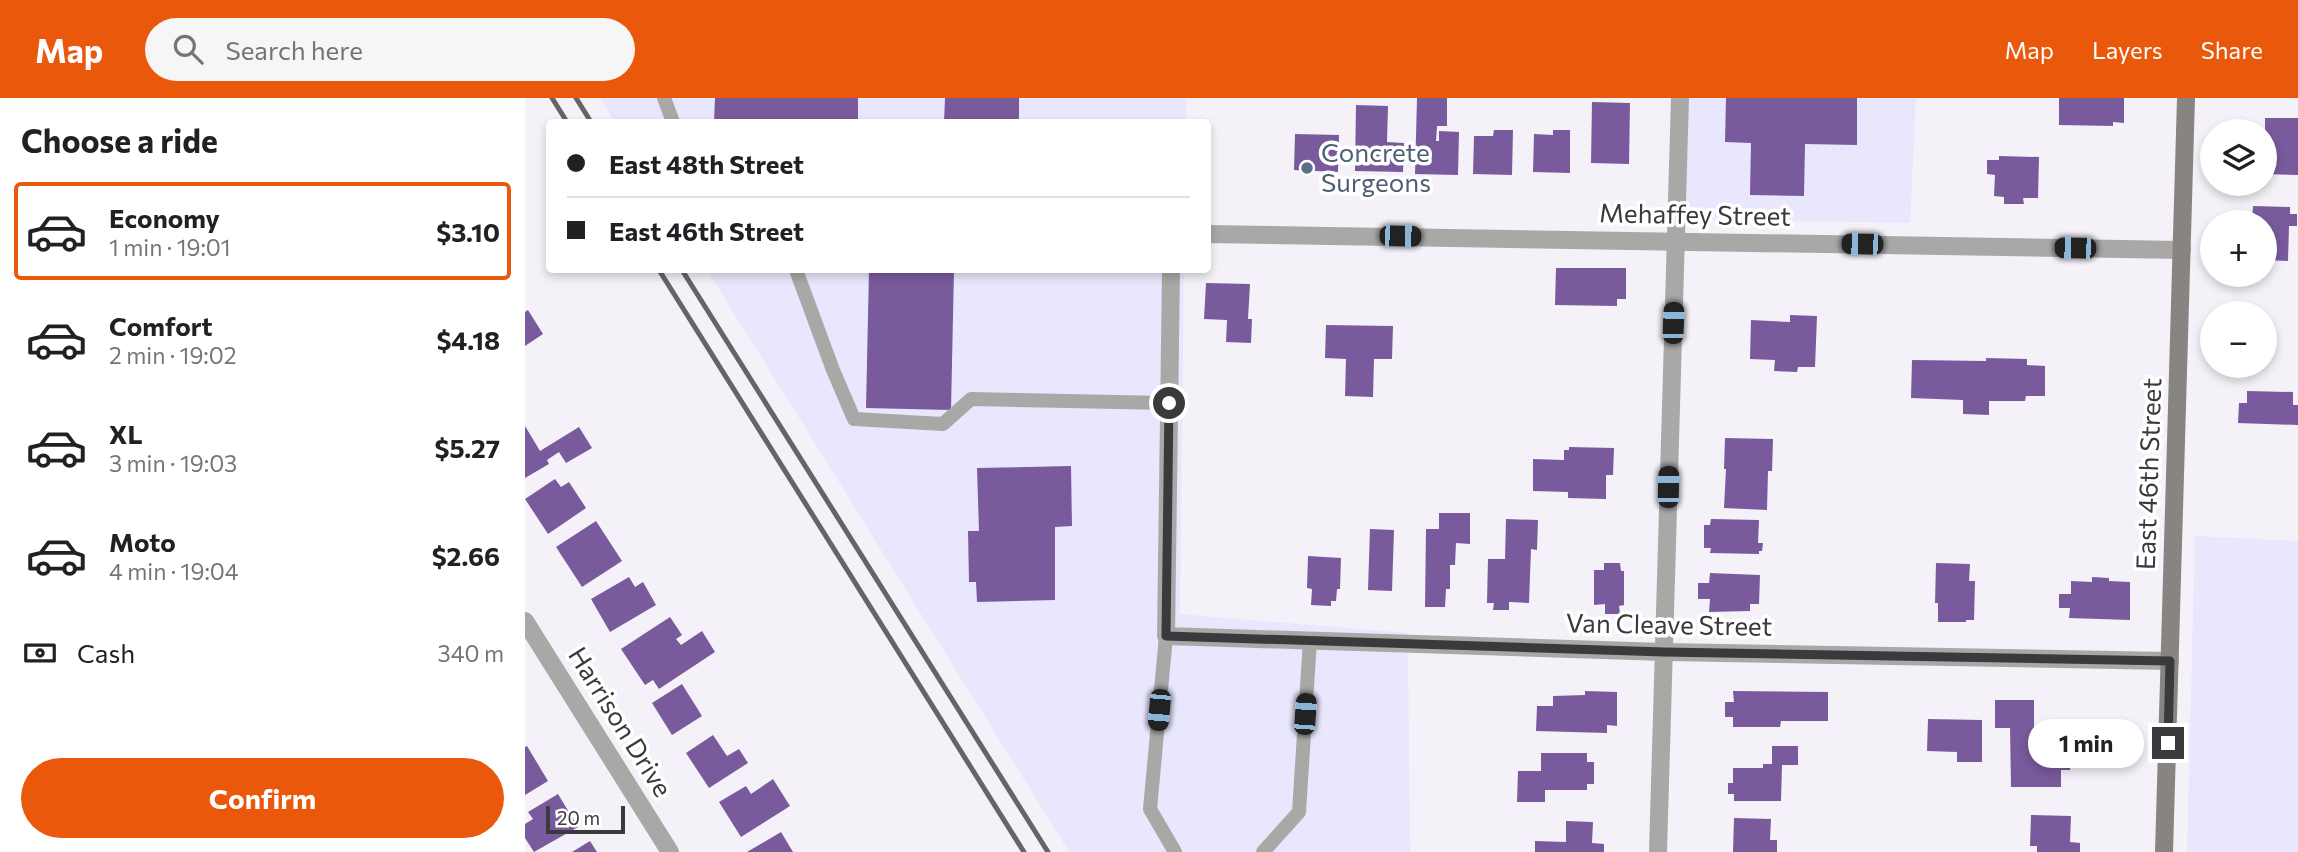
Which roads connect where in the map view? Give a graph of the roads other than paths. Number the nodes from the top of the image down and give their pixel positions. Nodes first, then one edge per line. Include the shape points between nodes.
1 (664, 98) edge
2 (1680, 98) edge
3 (2186, 98) edge
4 (672, 119) edge
5 (1211, 234) edge
6 (1675, 240) junction
7 (2182, 250) junction
8 (797, 273) edge
9 (1171, 273) edge
10 (1169, 403) junction
11 (525, 621) edge
12 (1166, 636) junction
13 (1310, 640) junction
14 (1664, 652) junction
15 (2170, 661) junction
16 (670, 852) edge
17 (1175, 852) edge
18 (1263, 852) edge
19 (1658, 852) edge
20 (2164, 852) edge

1 - 4 lane
2 - 6 street
3 - 7 street, East 46th Street
5 - 6 street, Mehaffey Street
6 - 7 street, Mehaffey Street
6 - 14 street
7 - 15 street, East 46th Street
8 - 10 lane via 854,419 943,424 971,400
9 - 10 street
10 - 12 street
11 - 16 street, Harrison Drive
12 - 13 street, Van Cleave Street
12 - 17 lane via 1150,809
13 - 14 street, Van Cleave Street
13 - 18 lane via 1299,812
14 - 15 street, Van Cleave Street
14 - 19 street
15 - 20 street, East 46th Street

